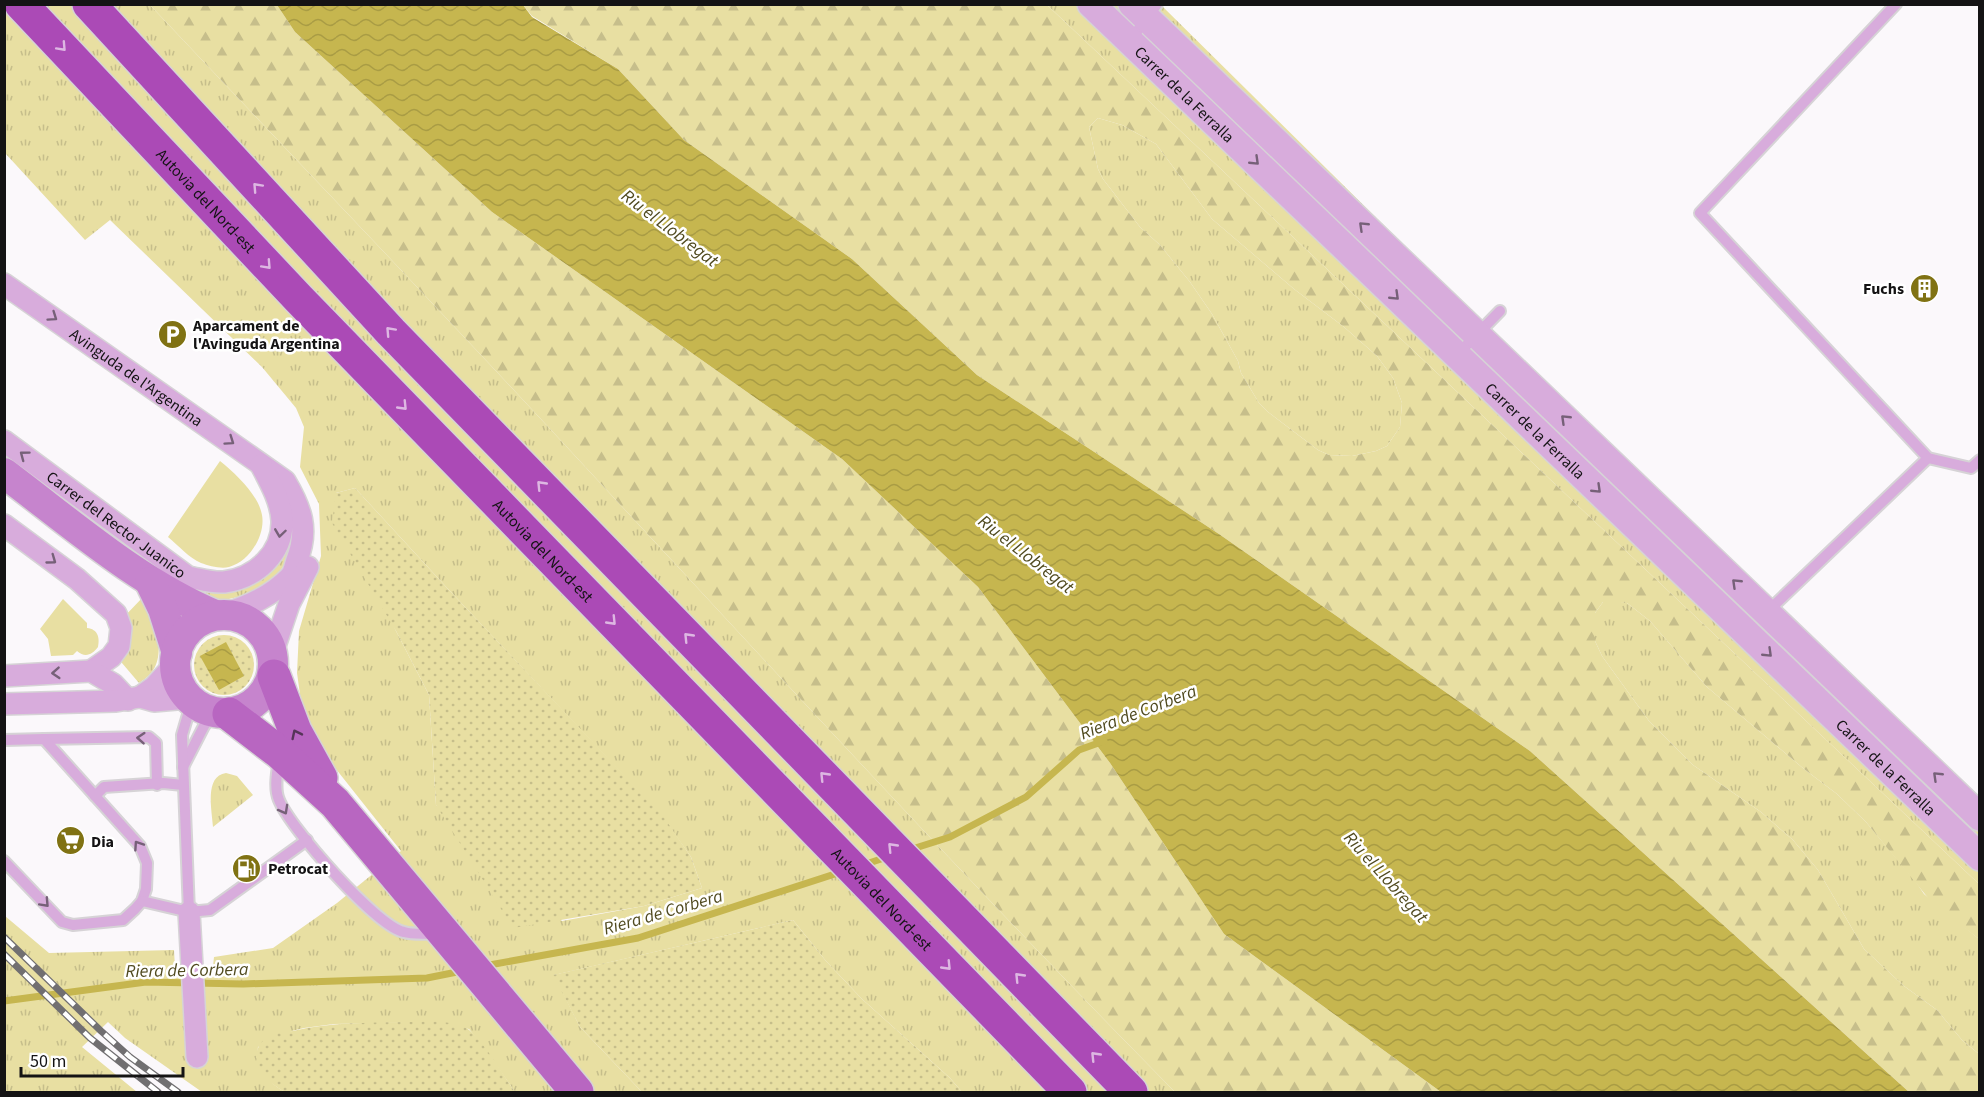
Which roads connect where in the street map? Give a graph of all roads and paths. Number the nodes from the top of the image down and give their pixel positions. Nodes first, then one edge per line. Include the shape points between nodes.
1 (21, 4) edge
2 (89, 4) edge
3 (1896, 4) edge
4 (1092, 5) edge
5 (1146, 9) edge
6 (1130, 41) junction
7 (4, 284) edge
8 (1500, 311) dead end
9 (1477, 335) junction
10 (1456, 355) junction
11 (4, 441) edge
12 (1928, 458) junction
13 (1980, 460) edge
14 (265, 469) junction
15 (4, 473) edge
16 (4, 525) edge
17 (150, 582) junction
18 (220, 614) junction
19 (1756, 623) junction
20 (176, 659) junction
21 (273, 664) junction
22 (91, 671) junction
23 (10, 672) edge
24 (134, 698) junction
25 (4, 704) edge
26 (206, 706) junction
27 (44, 739) junction
28 (4, 740) edge
29 (280, 753) junction
30 (183, 767) junction
31 (158, 785) junction
32 (183, 785) junction
33 (95, 796) junction
34 (335, 803) junction
35 (1980, 817) edge
36 (307, 840) junction
37 (1980, 857) edge
38 (4, 861) edge
39 (142, 900) junction
40 (189, 912) junction
41 (451, 940) junction
42 (197, 1057) dead end
43 (1067, 1089) edge
44 (577, 1092) edge
45 (1131, 1092) edge

1 -> 43 highway, Autovia del Nord-est via 299,299
45 -> 2 highway via 391,332
3 - 12 lane via 1700,213
4 - 6 street, Carrer de la Ferralla
5 - 6 lane
9 -> 5 street, Carrer de la Ferralla
6 -> 10 street, Carrer de la Ferralla
7 -> 14 street, Avinguda de l'Argentina
8 - 9 lane
9 - 10 lane
19 -> 9 street, Carrer de la Ferralla
10 -> 19 street, Carrer de la Ferralla
14 -> 11 street, Carrer del Rector Juanico via 278,501 281,539 261,567 225,582 209,582 188,577
12 - 13 lane via 1971,468
12 - 19 lane
14 - 18 street, Avinguda de l'Argentina via 285,481 301,512 301,552 292,575 274,591 249,605
14 - 21 street, Avinguda de l'Argentina via 279,464 296,477 316,528 308,570 290,604
15 - 17 main road, Carrer del Rector Juanico
16 -> 22 street via 77,579 116,614 119,646
17 - 18 main road, Carrer del Rector Juanico via 188,604
17 - 20 main road, Carrer del Rector Juanico via 163,609
18 - 20 main road via 205,618 183,635
18 - 21 main road via 237,616 258,628
35 -> 19 street, Carrer de la Ferralla
19 -> 37 street, Carrer de la Ferralla
20 - 24 street via 154,687
20 - 26 main road via 178,682
21 - 26 main road via 263,694 253,704 239,711
34 -> 21 main road via 295,731
22 -> 23 street
22 - 24 street
24 - 25 street
24 - 26 street
26 - 29 main road
26 - 30 lane via 204,726
26 - 30 lane via 182,735
27 - 28 lane
31 -> 27 lane via 156,742 149,737
27 - 33 lane
29 - 34 main road
29 -> 36 lane via 278,798
30 - 32 lane
31 - 32 lane
31 - 33 lane via 104,787
32 - 40 lane
39 -> 33 lane via 147,863 140,846
34 - 41 main road
36 - 40 lane via 210,910
36 - 41 lane via 386,924 404,932
38 -> 39 lane via 62,922 123,920
39 - 40 lane
40 - 42 street
41 - 44 main road

